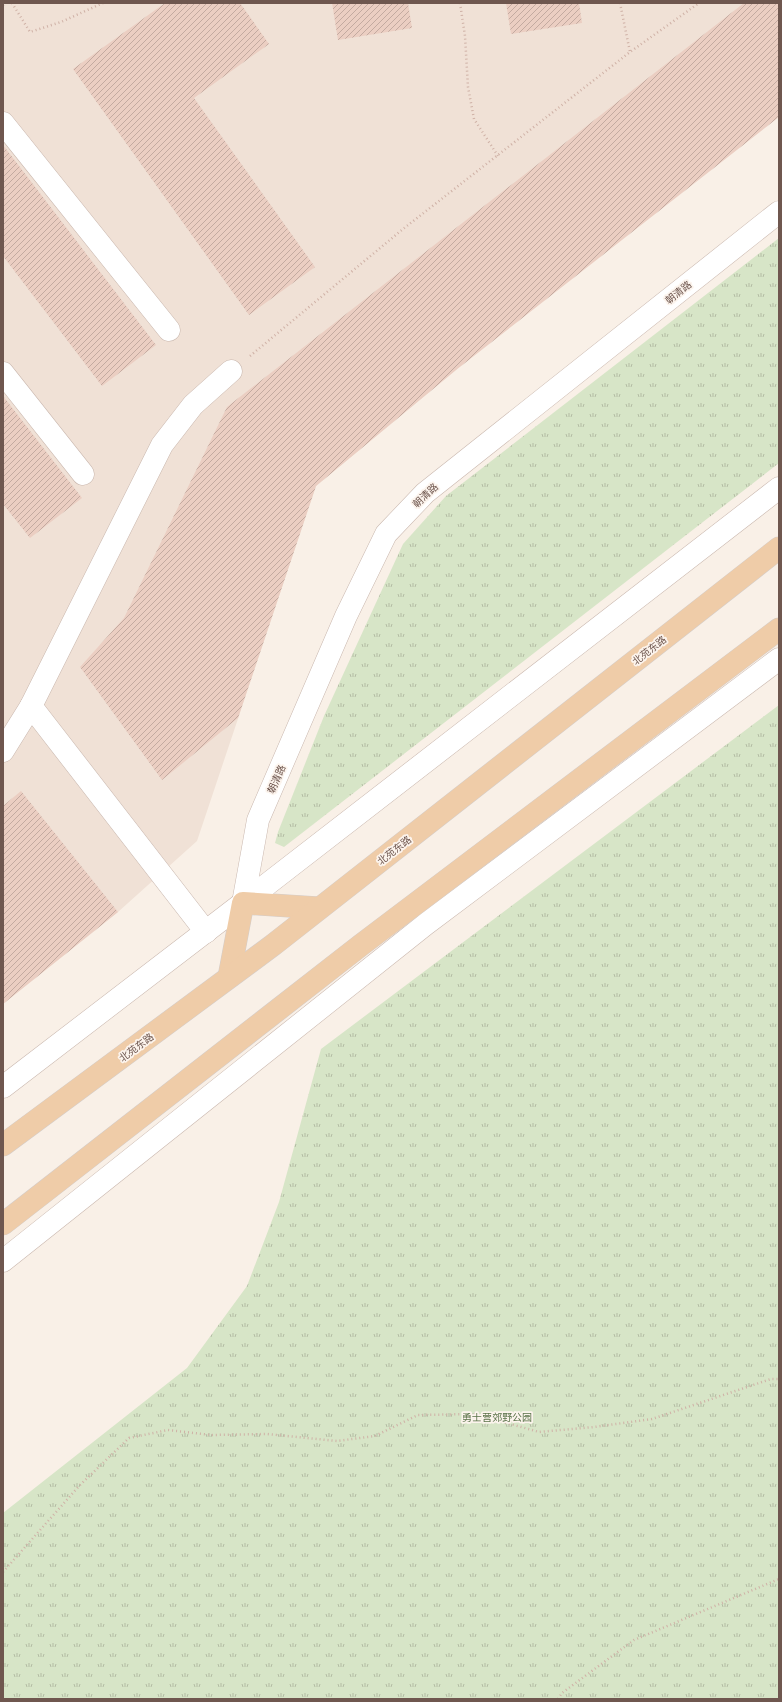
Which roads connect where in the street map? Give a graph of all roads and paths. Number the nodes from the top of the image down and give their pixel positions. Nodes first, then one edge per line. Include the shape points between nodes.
1 (6, 3) edge
2 (12, 3) edge
3 (103, 3) edge
4 (460, 3) edge
5 (620, 3) edge
6 (699, 3) edge
7 (3, 5) edge
8 (630, 52) junction
9 (3, 123) edge
10 (498, 156) junction
11 (779, 212) edge
12 (169, 330) dead end
13 (231, 371) joint
14 (3, 373) edge
15 (83, 474) dead end
16 (779, 488) edge
17 (779, 548) edge
18 (779, 629) edge
19 (779, 660) edge
20 (31, 706) junction
21 (3, 751) edge
22 (243, 903) junction
23 (319, 908) junction
24 (206, 932) junction
25 (229, 977) junction
26 (3, 1087) edge
27 (3, 1145) edge
28 (3, 1224) edge
29 (3, 1261) edge
30 (779, 1379) edge
31 (3, 1572) edge
32 (779, 1579) edge
33 (558, 1699) edge

1 - 7 path
2 - 3 path via 30,32 61,22
4 - 10 path via 466,36 468,87 474,119
5 - 8 path
6 - 8 path
8 - 10 path
9 - 12 street
10 - 13 path via 403,229
11 - 22 street, 朝清路 via 425,493 386,534 346,616 258,820
13 - 20 street via 193,405 162,445
14 - 15 street
16 - 22 street
17 - 23 main road, 北苑东路
18 - 28 main road via 362,945
19 - 29 street via 426,924
20 - 21 street
20 - 24 street
22 - 23 main road
22 - 24 street
22 - 25 main road
23 - 25 main road, 北苑东路
24 - 26 street
25 - 27 main road, 北苑东路
30 - 31 path via 771,1378 652,1419 573,1429 539,1432 475,1414 418,1415 375,1436 337,1441 267,1434 211,1435 168,1430 129,1438 80,1486
32 - 33 path via 634,1640 562,1693

